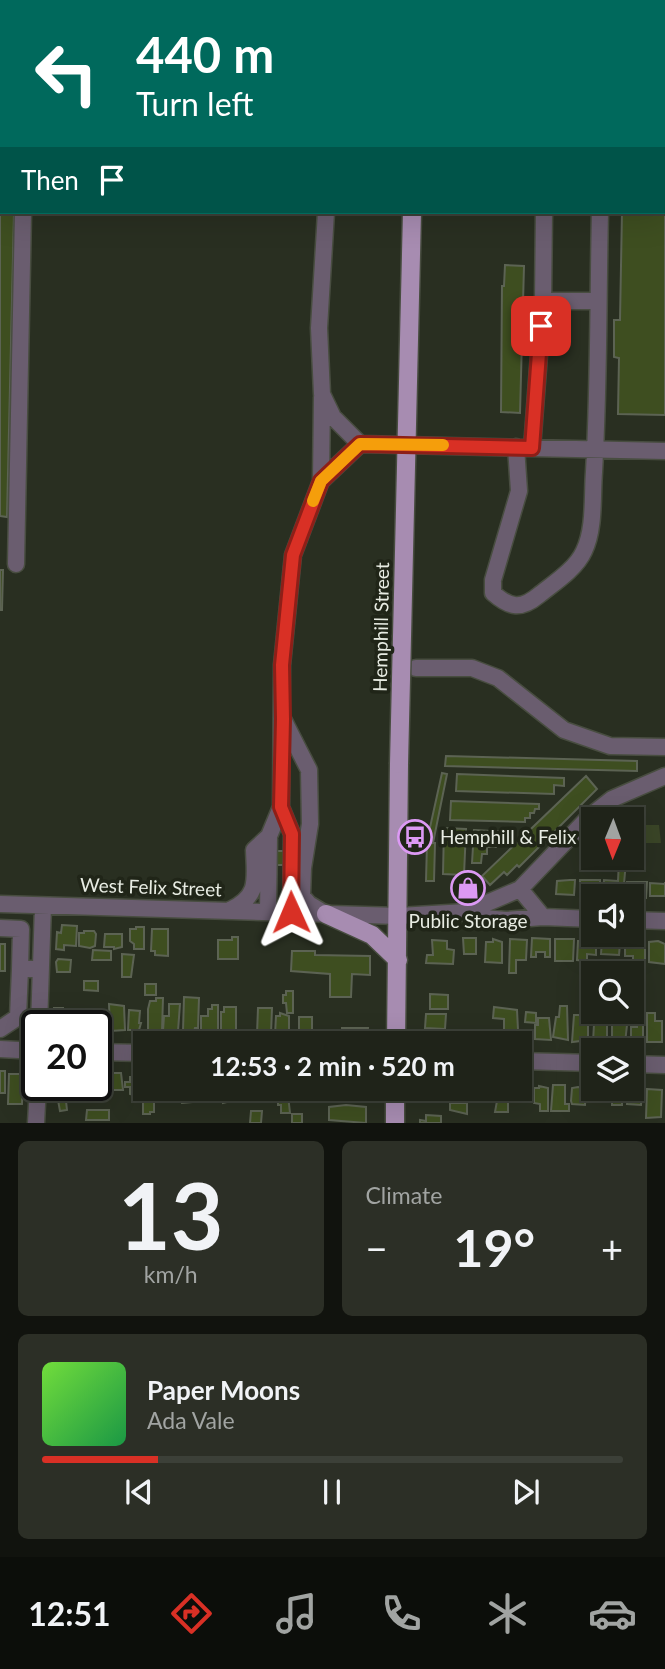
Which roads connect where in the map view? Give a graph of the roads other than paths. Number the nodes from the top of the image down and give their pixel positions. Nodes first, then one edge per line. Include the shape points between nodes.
1 (23, 214) edge
2 (326, 214) edge
3 (412, 214) edge
4 (544, 214) edge
5 (600, 214) edge
6 (598, 301) junction
7 (543, 302) junction
8 (322, 394) junction
9 (360, 444) junction
10 (524, 448) junction
11 (595, 449) junction
12 (665, 451) edge
13 (321, 481) junction
14 (16, 564) dead end
15 (416, 668) dead end
16 (283, 719) junction
17 (665, 747) edge
18 (665, 776) edge
19 (281, 807) junction
20 (269, 836) junction
21 (520, 889) junction
22 (0, 904) edge
23 (43, 905) junction
24 (230, 911) junction
25 (268, 912) junction
26 (291, 912) junction
27 (466, 912) junction
28 (326, 914) junction
29 (399, 916) junction
30 (543, 918) junction
31 (581, 919) edge
32 (644, 920) edge
33 (665, 921) edge
34 (0, 928) edge
35 (398, 960) junction
36 (20, 969) junction
37 (41, 969) junction
38 (40, 1010) edge
39 (0, 1029) edge
40 (396, 1031) edge
41 (0, 1049) edge
42 (21, 1050) edge
43 (112, 1052) edge
44 (133, 1053) edge
45 (532, 1061) edge
46 (581, 1063) edge
47 (644, 1064) edge
48 (665, 1065) edge
49 (37, 1101) edge
50 (396, 1101) edge
51 (36, 1123) edge
52 (395, 1123) edge

1 - 14 street
2 - 8 street via 319,328
3 - 29 main road, Hemphill Street, bridge
4 - 7 street
5 - 6 street
6 - 7 street
6 - 11 street
7 - 10 street
8 - 9 street via 333,417
8 - 13 street
9 - 10 street
9 - 13 street
10 - 11 street
10 - 11 street via 519,491 493,580 493,593 516,606 530,602 583,554 590,537
11 - 12 street
13 - 16 street via 293,555 282,665
15 - 17 street via 472,668 498,678 564,730 610,746
16 - 19 street
16 - 28 street via 309,770 310,824 302,896
18 - 21 street via 612,799
19 - 20 street
19 - 26 street via 292,834
20 - 24 street via 254,850 252,894
20 - 25 street
21 - 27 street
21 - 30 street
22 - 23 street, West Felix Street
23 - 24 street, West Felix Street
23 - 37 street
24 - 25 street, West Felix Street
25 - 26 street, West Felix Street
26 - 28 street, West Felix Street
27 - 29 street, West Felix Street
27 - 30 street, West Felix Street via 506,920
28 - 29 street, West Felix Street
28 - 35 main road via 372,935
29 - 35 main road, Hemphill Street
30 - 31 street, West Felix Street
32 - 33 street
34 - 36 street via 21,929
35 - 40 main road, Hemphill Street
36 - 37 street
36 - 39 street via 18,1017
37 - 38 street
41 - 42 street
43 - 44 street
45 - 46 street
47 - 48 street
49 - 51 street
50 - 52 main road

